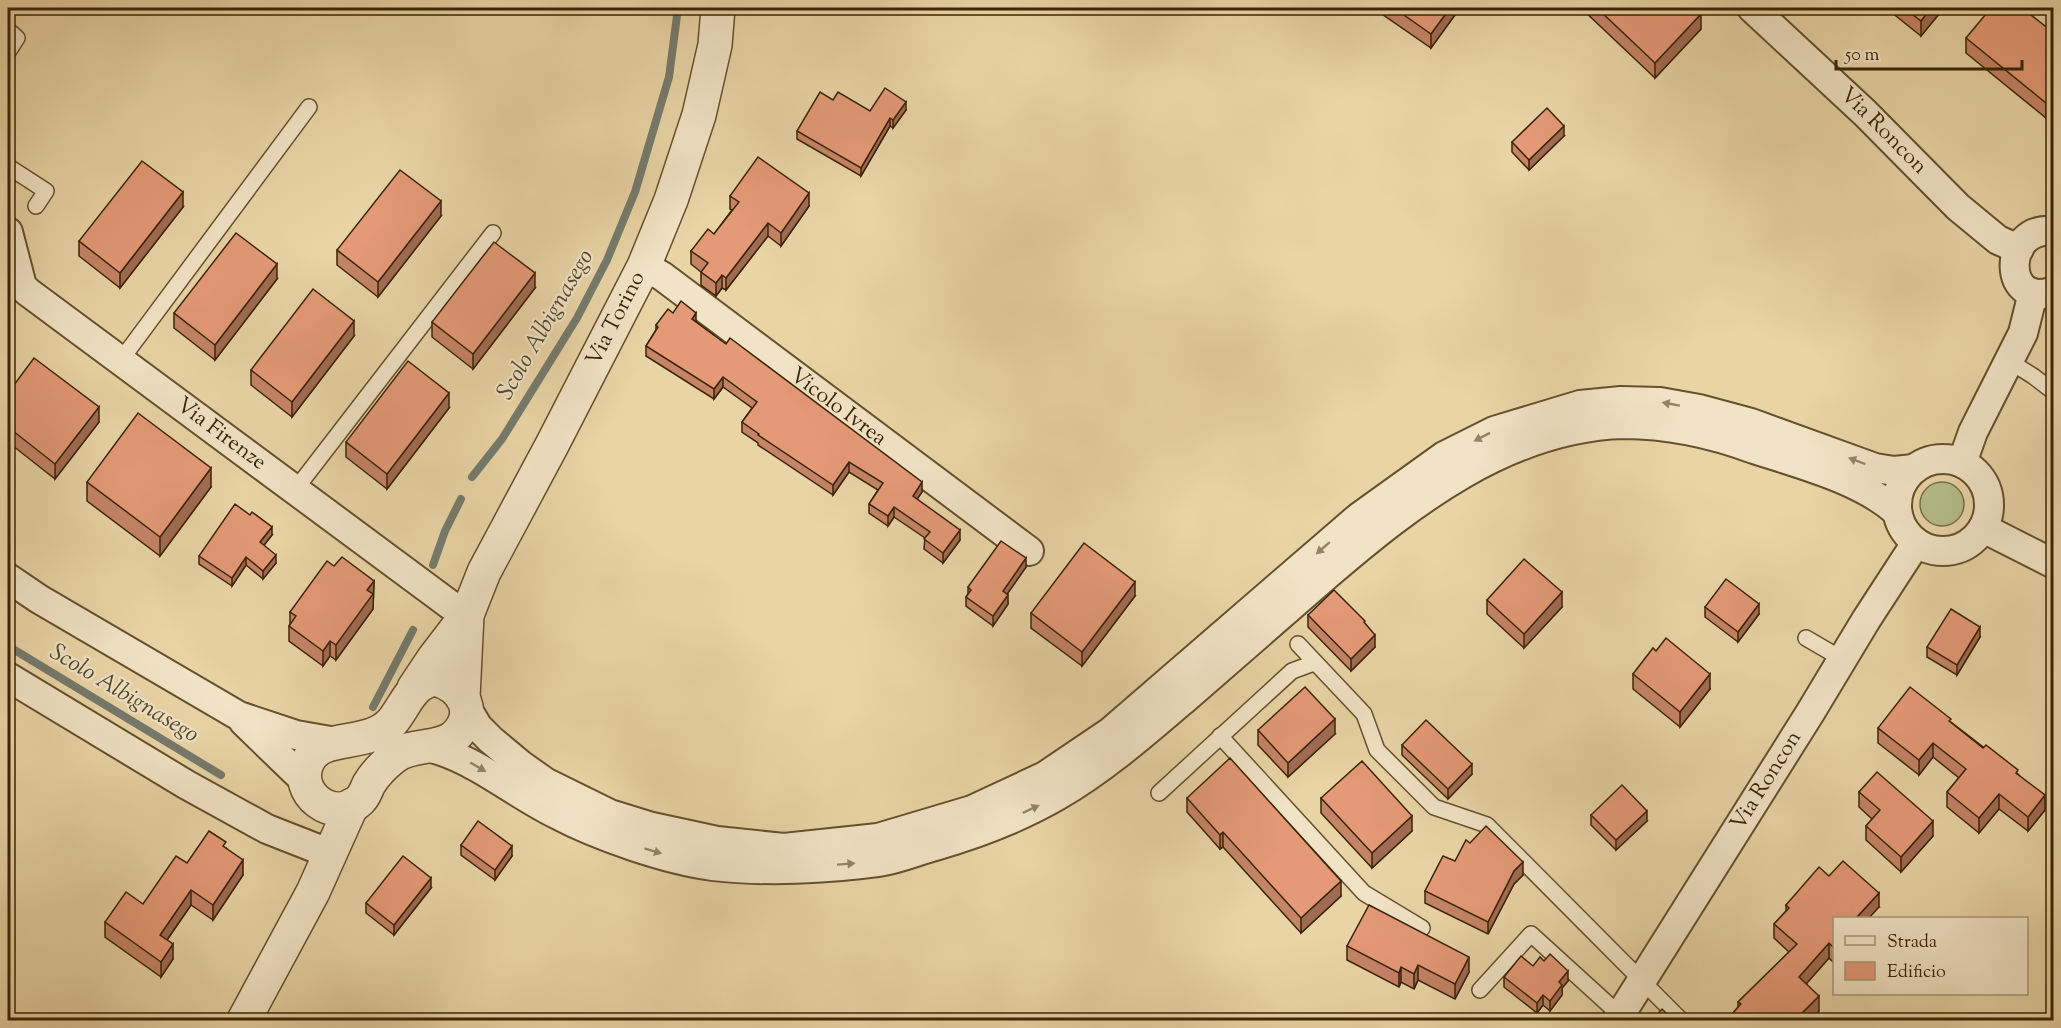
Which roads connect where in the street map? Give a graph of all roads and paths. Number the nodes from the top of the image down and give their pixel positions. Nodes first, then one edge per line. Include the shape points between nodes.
1 (718, 8) edge
2 (1752, 8) edge
3 (8, 30) edge
4 (8, 52) edge
5 (309, 107) dead end
6 (8, 170) edge
7 (36, 206) dead end
8 (2054, 231) edge
9 (8, 232) edge
10 (493, 233) dead end
11 (2019, 249) junction
12 (644, 266) junction
13 (2043, 292) edge
14 (121, 360) junction
15 (2008, 362) junction
16 (2054, 392) edge
17 (1962, 463) junction
18 (1914, 469) junction
19 (295, 490) junction
20 (1897, 513) junction
21 (1983, 528) junction
22 (1916, 543) junction
23 (1029, 551) dead end
24 (2054, 564) edge
25 (8, 578) edge
26 (467, 615) junction
27 (1806, 638) dead end
28 (1298, 644) dead end
29 (1842, 659) junction
30 (1314, 663) junction
31 (8, 677) edge
32 (414, 688) junction
33 (464, 702) junction
34 (239, 716) junction
35 (1220, 736) junction
36 (336, 742) junction
37 (424, 746) junction
38 (309, 789) junction
39 (1159, 793) dead end
40 (352, 806) junction
41 (318, 849) junction
42 (313, 892) junction
43 (1422, 928) dead end
44 (1642, 982) junction
45 (1480, 990) dead end
46 (1619, 1018) edge
47 (244, 1020) edge
48 (1681, 1020) edge

1 - 12 street, Via Torino via 715,45 699,115
2 - 11 street, Via Roncon via 1958,207 1998,240
3 - 4 lane via 17,38
5 - 14 lane
6 - 7 lane via 46,191
8 - 11 street via 2029,236
9 - 14 street, Via Firenze via 22,286
10 - 19 lane
11 - 13 street via 2013,261 2018,282
12 - 23 street, Vicolo Ivrea
12 - 26 street, Via Torino via 484,572
13 - 15 street
14 - 19 street, Via Firenze
15 - 16 lane
15 - 17 street
17 - 18 street via 1937,459
17 - 21 street via 1986,490 1988,509
18 - 20 street via 1900,488
18 -> 33 street via 1875,468 1750,423 1660,402 1580,405 1494,431 1444,456 1359,517 1110,732 1054,769 972,810 878,838 784,848 717,841 610,814 545,782 521,765 478,727
19 - 26 street, Via Firenze
20 - 22 street via 1907,535
37 -> 20 street via 475,765 561,817 661,854 711,866 781,869 882,862 981,832 1057,796 1124,750 1373,536 1457,476 1503,453 1584,428 1657,425 1744,445 1794,462 1866,489
21 - 22 street via 1968,544 1947,551
21 - 24 street
22 - 29 street, Via Roncon
25 - 34 street
26 - 32 street, Via Torino
26 - 33 street, Via Torino
27 - 29 lane
28 - 30 lane
29 - 44 street, Via Roncon
30 - 35 lane via 1293,671
30 - 44 lane via 1364,714 1377,750 1434,807 1487,825
31 - 41 street via 187,785 267,829
32 - 33 street via 424,681 446,682 456,688
32 - 36 street, Via Torino via 390,724 358,740
33 - 37 street, Via Torino via 466,718 462,728 444,742
34 - 36 street via 296,735
34 - 38 street
35 - 39 lane
35 - 43 lane via 1364,892
36 - 38 street via 316,750 309,759 305,769
37 - 40 street, Via Torino via 404,750 394,757
38 - 40 street via 323,806
38 - 41 street via 318,825
40 - 42 street
41 - 42 street
42 - 47 street
44 - 46 street, Via Roncon
44 - 48 lane
45 - 46 lane via 1531,934

